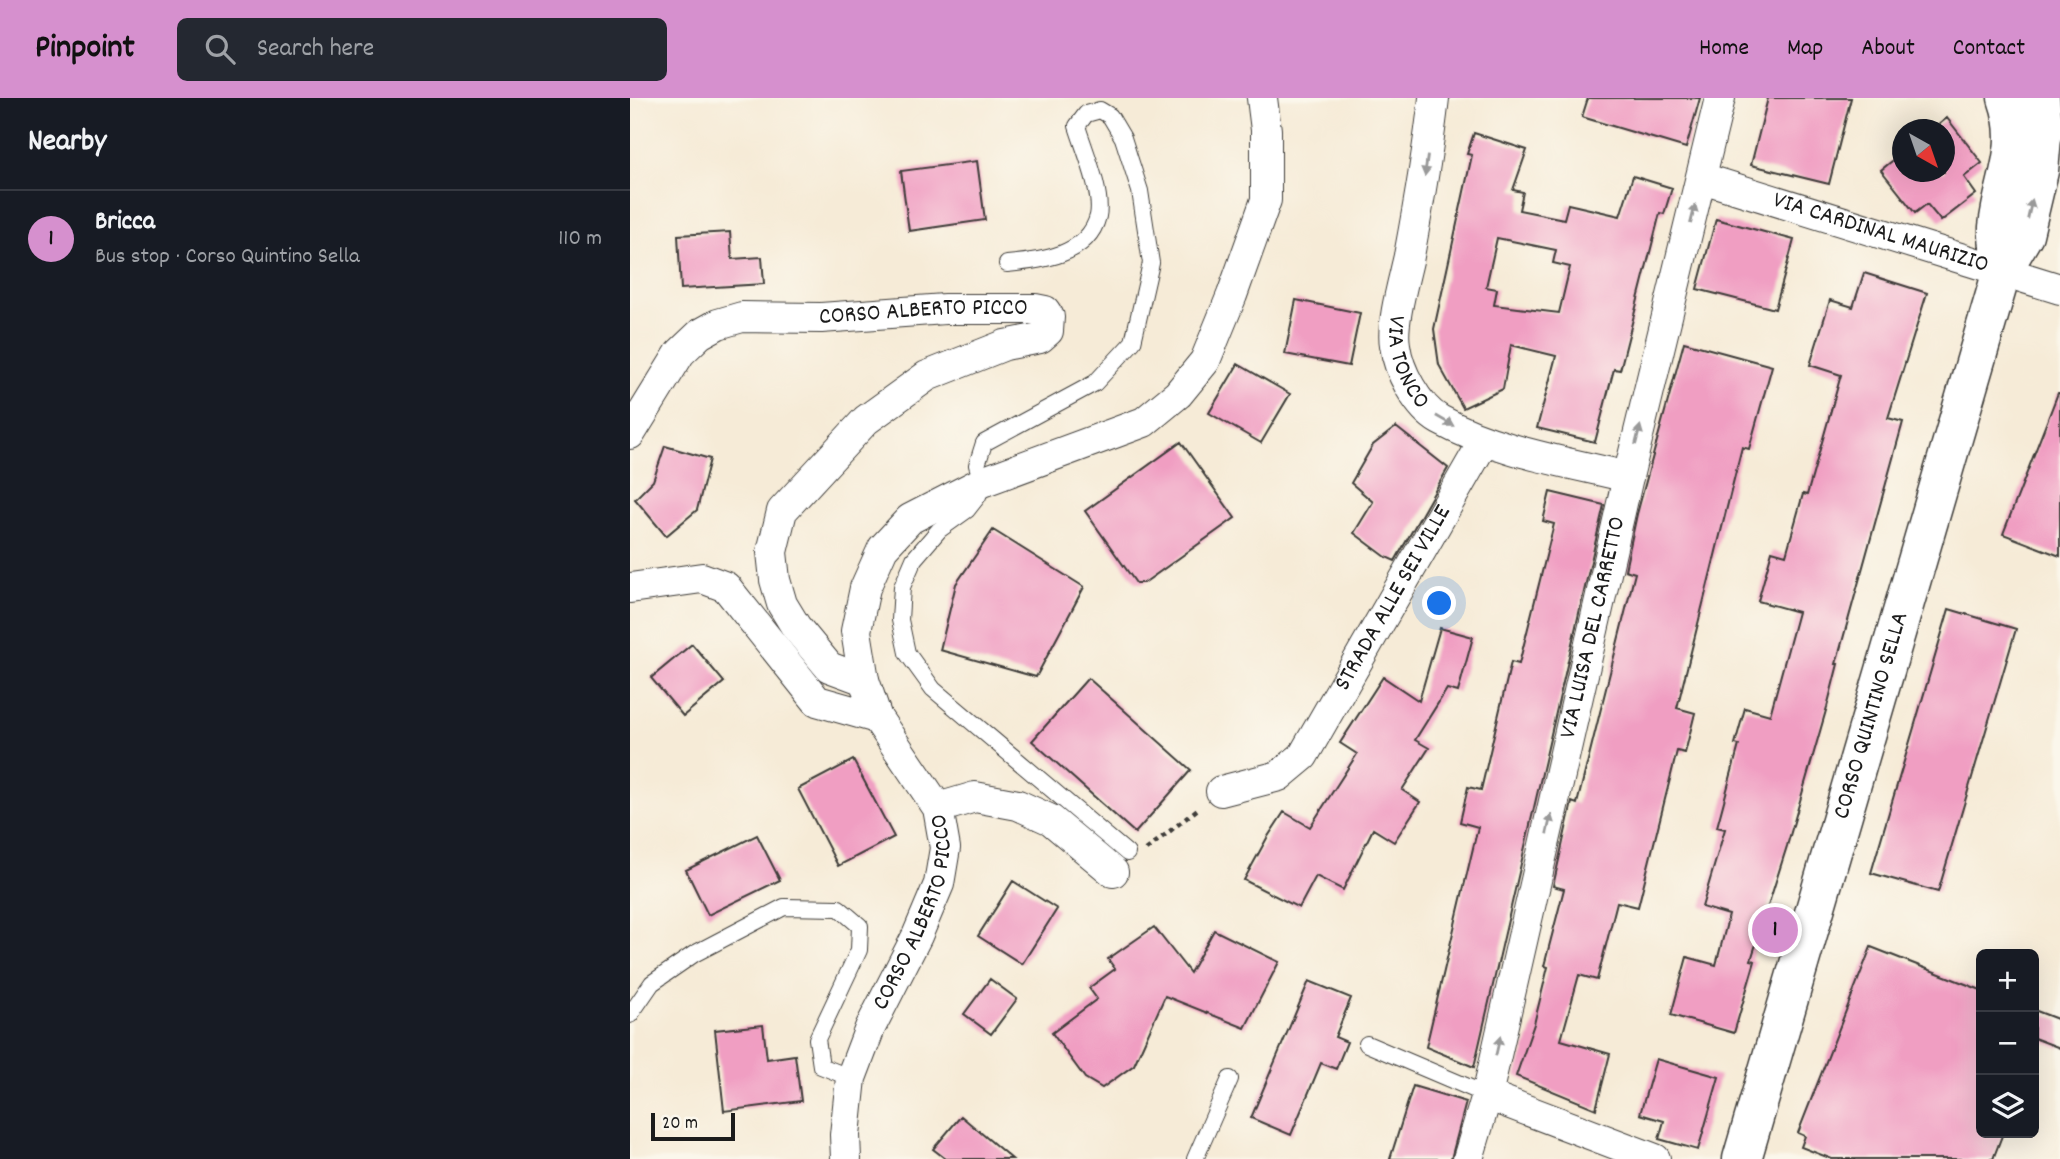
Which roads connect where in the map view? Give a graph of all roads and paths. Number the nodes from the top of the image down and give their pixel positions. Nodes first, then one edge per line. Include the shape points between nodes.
1 (1262, 98) edge
2 (1434, 98) edge
3 (1720, 98) edge
4 (2007, 98) edge
5 (2040, 98) edge
6 (1702, 178) junction
7 (1007, 264) dead end
8 (2002, 271) junction
9 (2060, 289) edge
10 (630, 434) edge
11 (1484, 441) junction
12 (1628, 477) junction
13 (982, 482) junction
14 (630, 588) edge
15 (864, 680) junction
16 (877, 718) junction
17 (1221, 791) joint
18 (938, 808) junction
19 (1120, 863) junction
20 (630, 1015) edge
21 (1367, 1044) dead end
22 (850, 1078) junction
23 (1230, 1079) dead end
24 (1487, 1095) junction
25 (846, 1159) edge
26 (1195, 1159) edge
27 (1468, 1159) edge
28 (1655, 1159) edge
29 (1742, 1159) edge

1 - 13 street, CORSO ALBERTO PICCO via 1266,200 1205,361 1178,394 1144,422
2 -> 11 street, VIA TONCO via 1394,342 1413,392 1438,419
3 - 6 street, VIA LUISA DEL CARRETTO
4 - 8 street, CORSO QUINTINO SELLA via 2015,148 1997,229
8 -> 5 street, CORSO QUINTINO SELLA via 2024,234 2039,171
6 - 8 street, VIA CARDINAL MAURIZIO
12 -> 6 street, VIA LUISA DEL CARRETTO
7 - 13 lane via 1060,255 1085,239 1098,216 1096,191 1077,126 1086,114 1100,110 1110,116 1123,138 1140,191 1151,263 1133,342 1095,383 984,443 978,465
8 - 9 street, VIA CARDINAL MAURIZIO
8 - 29 street, CORSO QUINTINO SELLA
10 - 15 street, CORSO ALBERTO PICCO via 680,353 709,329 742,317 821,318 945,309 1045,311 1048,331 1040,338 1005,345 927,376 866,420 782,511 772,552 782,604 829,667
11 - 12 street, VIA TONCO
11 - 17 street, STRADA ALLE SEI VILLE via 1303,756 1279,776
24 -> 12 street, VIA LUISA DEL CARRETTO
13 - 15 street, CORSO ALBERTO PICCO via 910,519 883,548 865,588 856,631
13 - 19 lane via 967,510 939,530 914,559 902,587 900,620 907,653 933,689
14 - 16 street via 702,578 726,587 817,701
15 - 16 street, CORSO ALBERTO PICCO
16 - 18 street, CORSO ALBERTO PICCO
17 - 19 path via 1167,835
18 - 19 street via 975,797 1018,805
18 - 22 street, CORSO ALBERTO PICCO via 945,848 939,884
20 - 22 lane via 652,983 694,954 784,907 839,908 860,926 859,950 817,1038 821,1066
21 - 24 lane
22 - 25 street, CORSO ALBERTO PICCO
23 - 26 lane
24 - 27 street, VIA LUISA DEL CARRETTO
24 - 28 street

